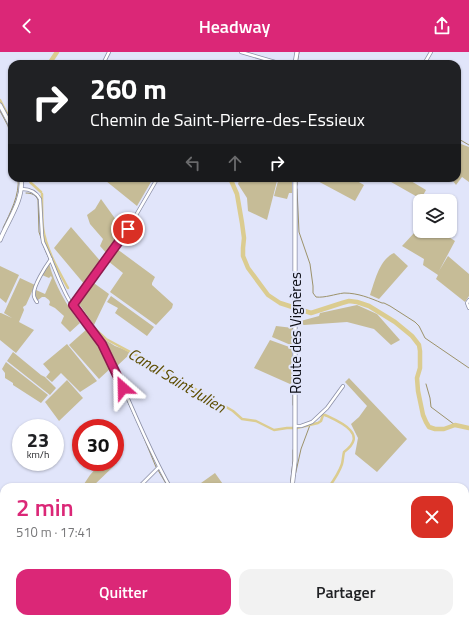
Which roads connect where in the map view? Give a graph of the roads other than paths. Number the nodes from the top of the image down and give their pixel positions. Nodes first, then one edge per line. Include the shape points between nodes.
1 (241, 52) edge
2 (268, 60) edge
3 (0, 105) edge
4 (8, 119) edge
5 (21, 182) edge
6 (155, 182) edge
7 (295, 182) edge
8 (22, 189) junction
9 (0, 240) edge
10 (51, 259) junction
11 (469, 300) edge
12 (37, 302) dead end
13 (73, 305) junction
14 (469, 308) edge
15 (343, 386) dead end
16 (296, 428) junction
17 (159, 467) junction
18 (143, 483) edge
19 (168, 483) edge
20 (292, 483) edge

1 - 2 street
3 - 4 street
5 - 8 street
6 - 13 street via 128,229
7 - 16 street, Route des Vignères
8 - 9 street
8 - 10 street via 35,192 40,199 43,242
10 - 12 street via 34,289
10 - 13 street
11 - 14 street
13 - 17 street via 102,344
15 - 16 street via 327,408 312,422
16 - 20 street, Route des Vignères
17 - 18 street
17 - 19 street

